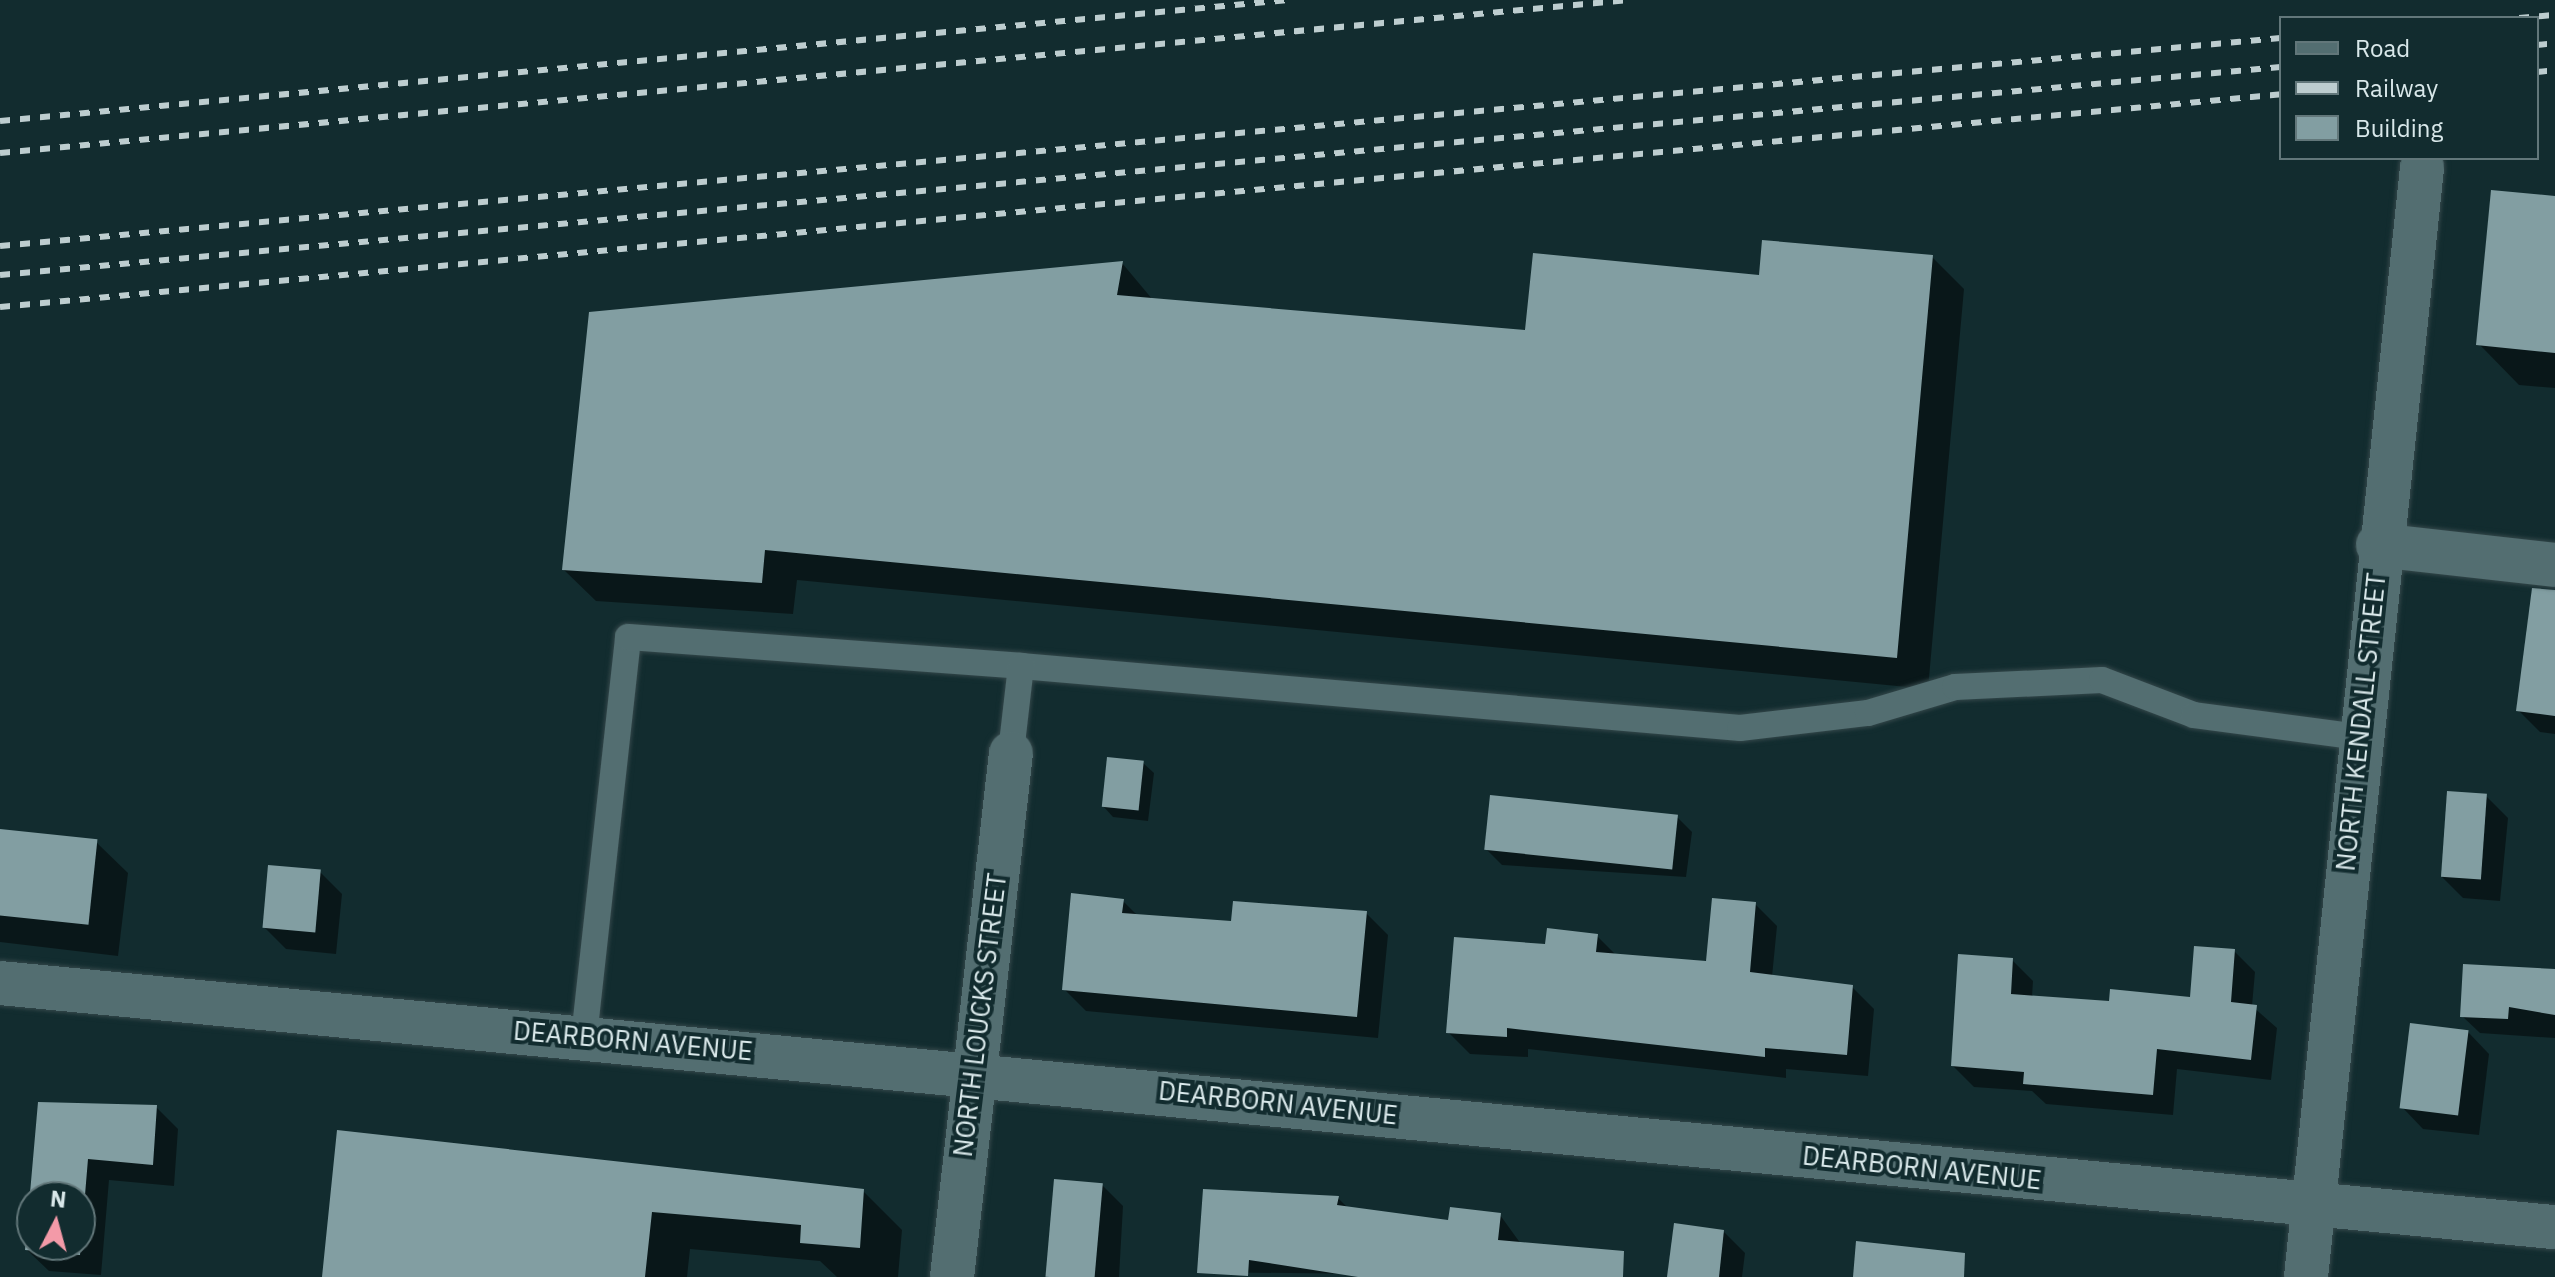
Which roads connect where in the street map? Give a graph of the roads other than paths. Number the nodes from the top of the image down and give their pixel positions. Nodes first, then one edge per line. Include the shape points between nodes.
1 (2422, 167) dead end
2 (2378, 545) junction
3 (2555, 565) edge
4 (1021, 666) junction
5 (2359, 737) junction
6 (1011, 753) joint
7 (0, 983) edge
8 (584, 1037) junction
9 (971, 1072) junction
10 (2313, 1206) junction
11 (2555, 1227) edge
12 (952, 1277) edge
13 (2306, 1277) edge

1 - 2 street, NORTH KENDALL STREET
2 - 3 street
2 - 5 street, NORTH KENDALL STREET
4 - 5 lane via 1740,728 1868,713 1955,687 2102,680 2194,715
4 - 6 lane
4 - 8 lane via 628,637
5 - 10 street, NORTH KENDALL STREET
6 - 9 street, NORTH LOUCKS STREET
7 - 8 street, DEARBORN AVENUE
8 - 9 street, DEARBORN AVENUE
9 - 10 street, DEARBORN AVENUE
9 - 12 street, NORTH LOUCKS STREET
10 - 11 street, DEARBORN AVENUE
10 - 13 street, NORTH KENDALL STREET

